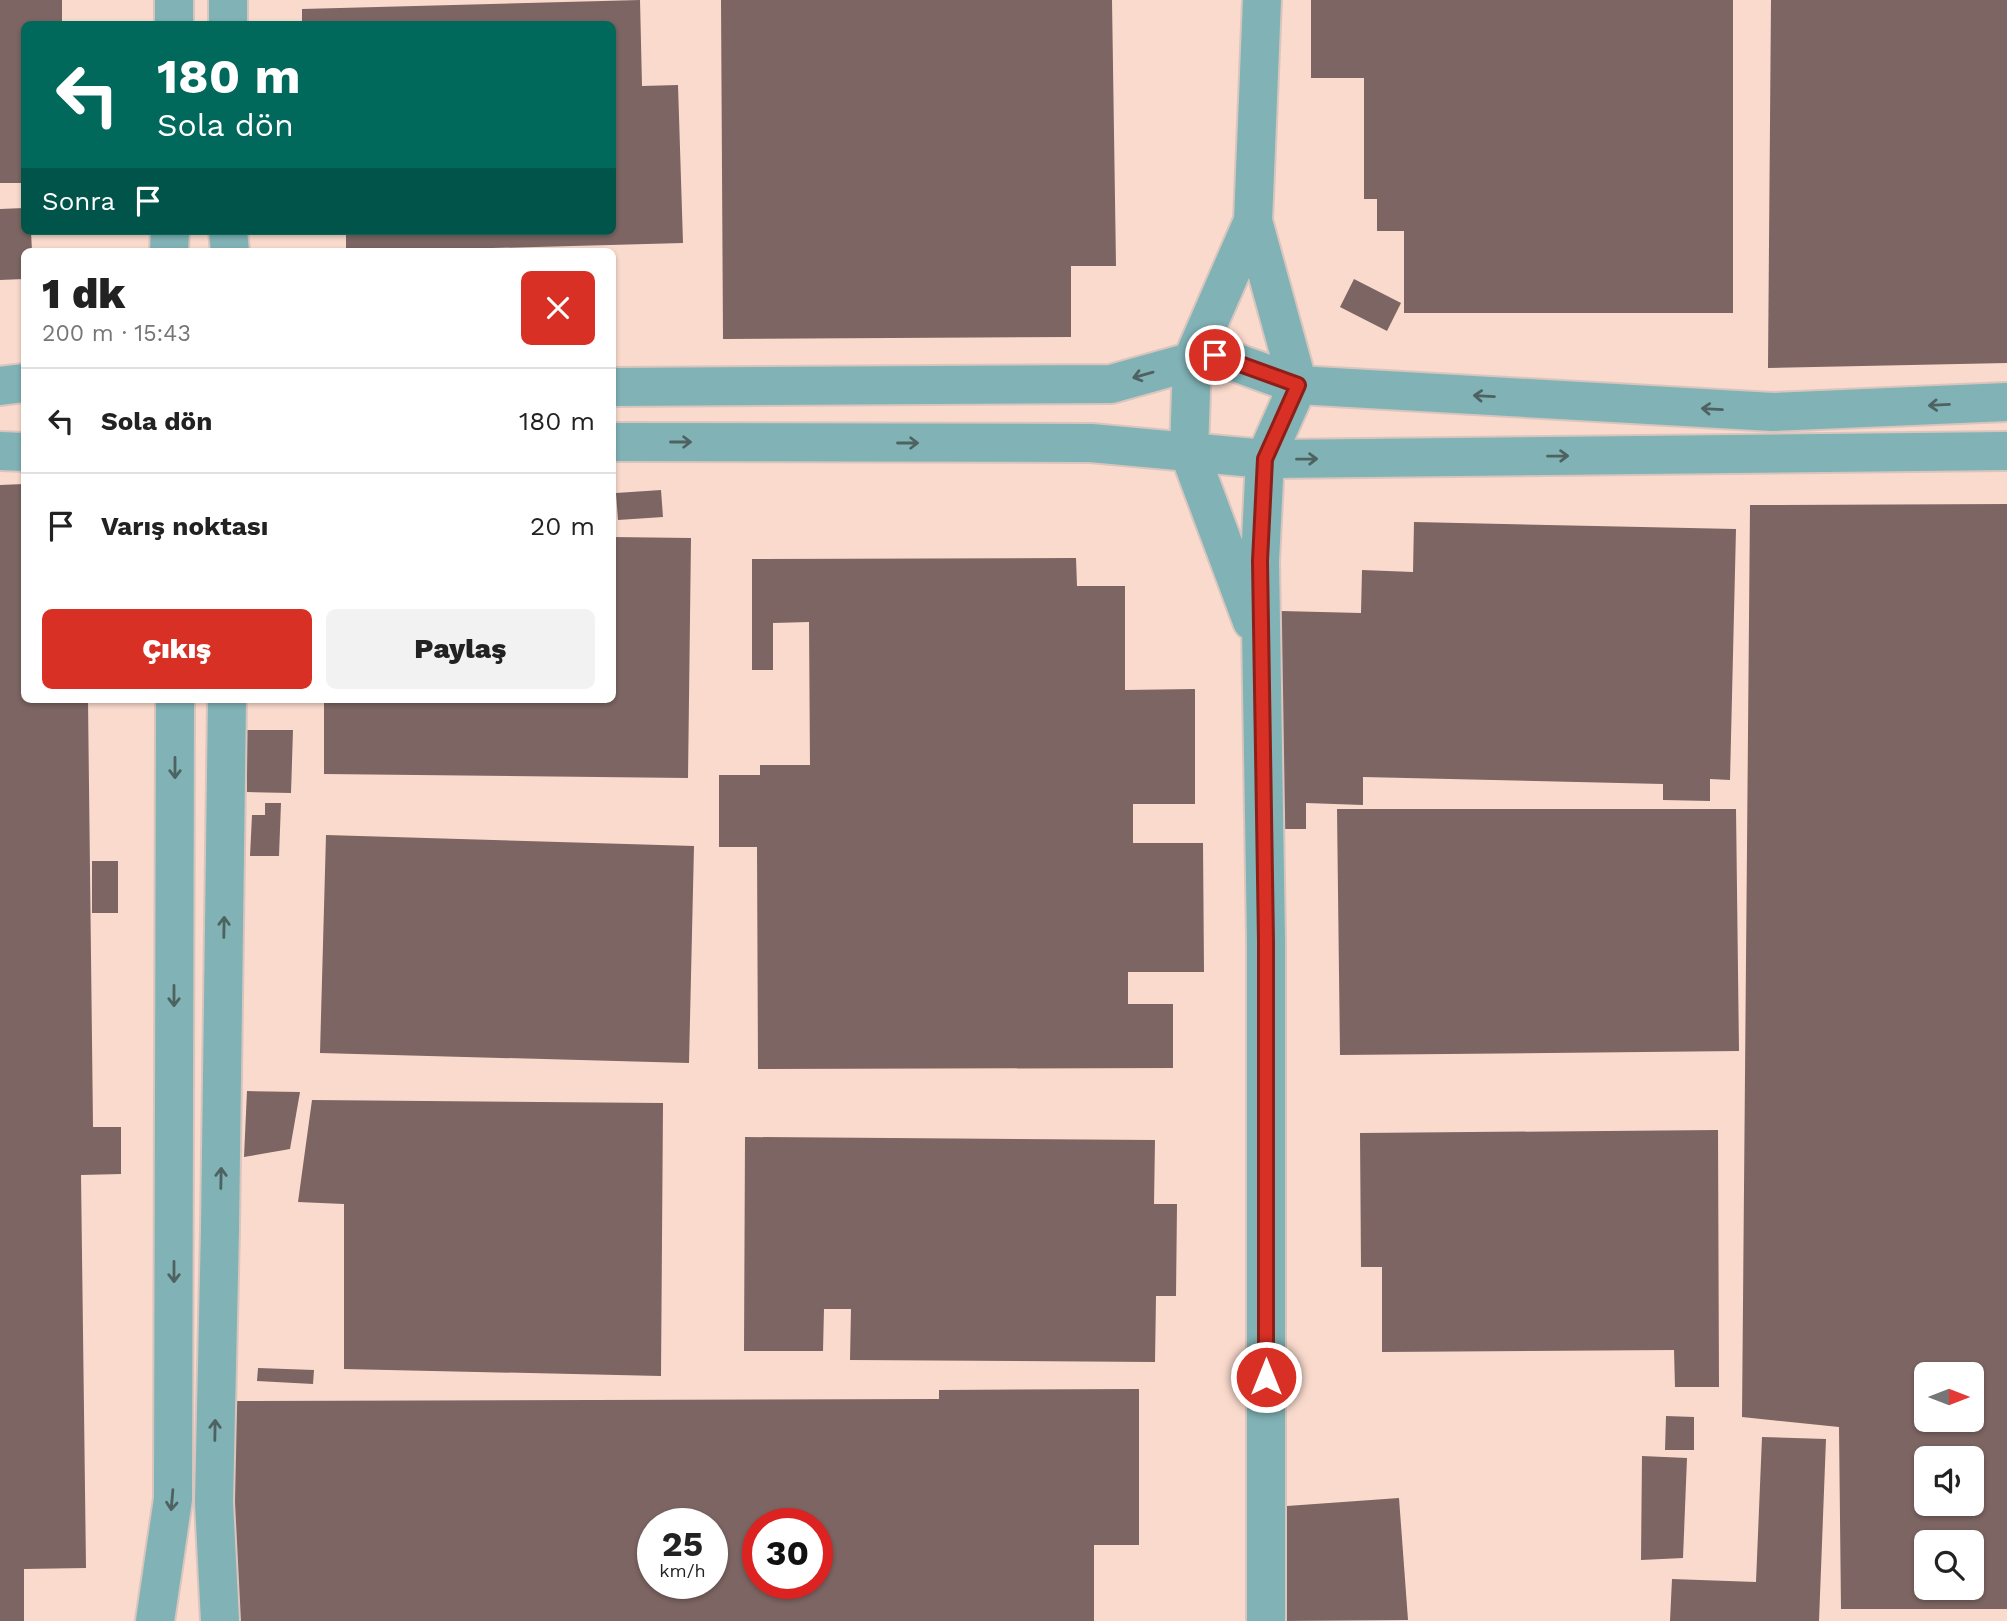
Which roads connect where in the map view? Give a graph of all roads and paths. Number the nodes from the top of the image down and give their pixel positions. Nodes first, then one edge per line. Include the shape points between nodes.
1 (174, 0) edge
2 (228, 0) edge
3 (1262, 0) edge
4 (174, 21) edge
5 (228, 21) edge
6 (1253, 221) junction
7 (1192, 361) junction
8 (21, 383) edge
9 (1298, 385) junction
10 (0, 386) edge
11 (780, 386) junction
12 (616, 387) edge
13 (2007, 402) edge
14 (616, 442) edge
15 (780, 443) junction
16 (0, 451) edge
17 (2007, 451) edge
18 (21, 452) edge
19 (1189, 452) junction
20 (1265, 459) junction
21 (1261, 646) junction
22 (175, 703) edge
23 (228, 703) edge
24 (174, 1228) junction
25 (220, 1228) junction
26 (155, 1621) edge
27 (220, 1621) edge
28 (1266, 1621) edge

1 - 4 street
2 - 5 street
3 - 6 street
6 - 7 street
6 - 9 street
7 - 9 street via 1215,355
7 -> 11 street via 1111,384
7 - 19 street
8 - 10 street
13 -> 9 street via 1773,412
9 - 20 street
11 - 12 street
11 - 15 street
14 -> 15 street
15 -> 19 street via 1091,443
16 - 18 street
20 -> 17 street
19 - 20 street
19 - 21 street
20 - 21 street
21 - 28 street
22 -> 24 street
25 -> 23 street
24 - 25 street
24 -> 26 street via 173,1499
27 -> 25 street via 214,1502

